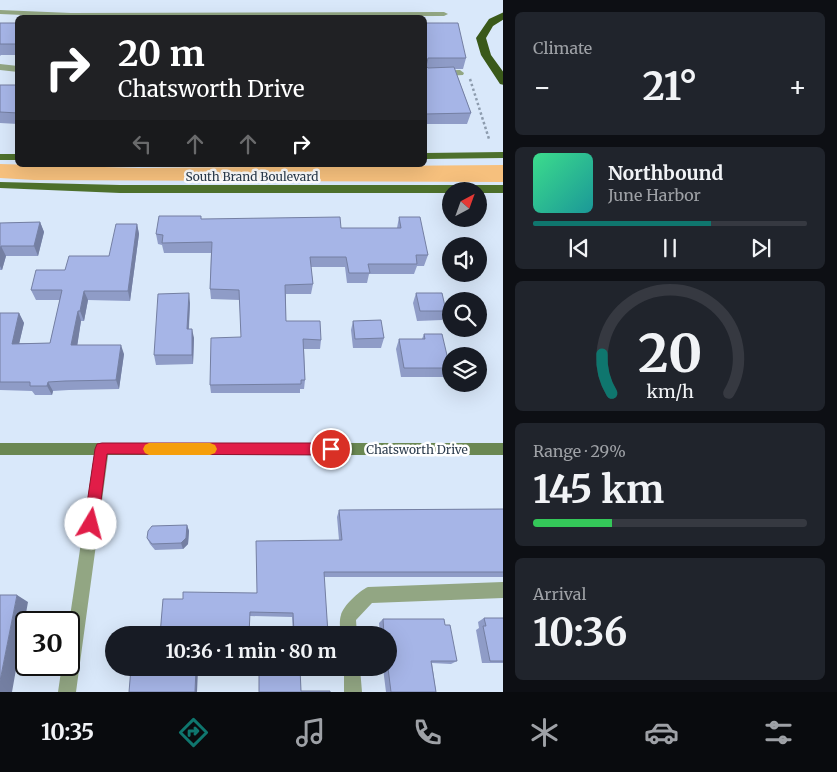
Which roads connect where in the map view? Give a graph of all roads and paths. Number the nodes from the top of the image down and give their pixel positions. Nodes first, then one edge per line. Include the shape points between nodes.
1 (0, 12) edge
2 (444, 14) dead end
3 (503, 15) edge
4 (0, 67) edge
5 (15, 69) edge
6 (460, 73) dead end
7 (427, 74) edge
8 (470, 78) dead end
9 (503, 82) edge
10 (489, 139) dead end
11 (503, 155) edge
12 (427, 156) edge
13 (0, 157) edge
14 (15, 157) edge
15 (0, 185) edge
16 (503, 189) edge
17 (0, 449) edge
18 (102, 449) junction
19 (503, 449) edge
20 (503, 590) edge
21 (348, 626) edge
22 (352, 676) edge
23 (67, 692) edge
24 (353, 692) edge

1 - 2 street via 71,15
3 - 9 highway via 487,25 481,38 486,55
4 - 5 street
6 - 7 street
8 - 10 path
11 - 12 main road
13 - 14 main road
15 - 16 main road, South Brand Boulevard via 120,189
17 - 18 main road, Chatsworth Drive
18 - 19 main road, Chatsworth Drive
18 - 23 street
20 - 21 street via 368,595 348,618
22 - 24 street

